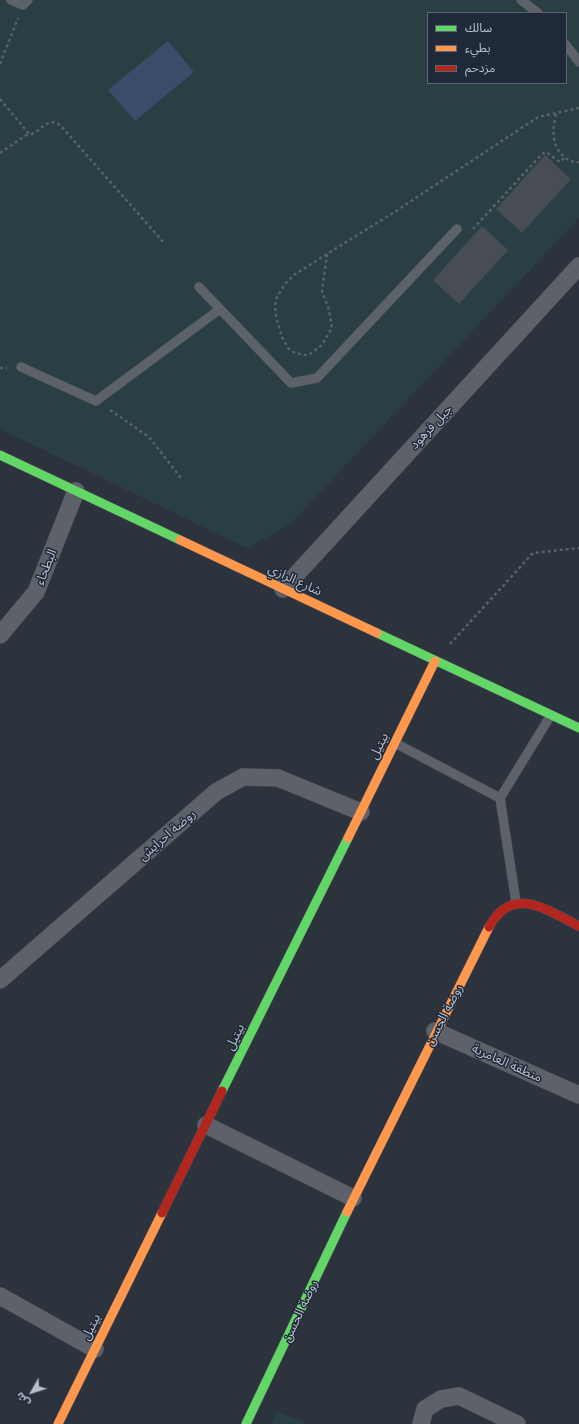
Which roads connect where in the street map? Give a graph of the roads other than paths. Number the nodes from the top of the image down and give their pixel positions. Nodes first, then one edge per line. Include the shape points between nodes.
1 (11, 0) edge
2 (521, 0) edge
3 (26, 2) edge
4 (537, 12) edge
5 (567, 46) edge
6 (579, 62) edge
7 (457, 228) road end
8 (579, 266) edge
9 (199, 287) dead end
10 (220, 309) junction
11 (21, 367) dead end
12 (0, 456) edge
13 (76, 491) junction
14 (283, 589) junction
15 (0, 635) edge
16 (435, 661) junction
17 (552, 715) junction
18 (579, 728) edge
19 (395, 743) junction
20 (500, 798) junction
21 (360, 812) junction
22 (516, 902) junction
23 (579, 926) edge
24 (0, 980) edge
25 (435, 1031) junction
26 (579, 1095) edge
27 (206, 1125) junction
28 (353, 1198) junction
29 (0, 1296) edge
30 (95, 1349) junction
31 (58, 1424) edge
32 (246, 1424) edge
33 (421, 1424) edge
34 (517, 1424) edge

1 - 3 lane
2 - 4 lane
5 - 6 lane
7 - 10 lane via 317,378 291,383
8 - 14 street, جبل فرهود
9 - 10 lane
10 - 11 lane via 96,401
12 - 13 street, شارع الرازي
13 - 14 street, شارع الرازي
13 - 15 street, البطحاء via 36,592
14 - 16 street, شارع الرازي
16 - 17 street, شارع الرازي
16 - 19 street, بيتيل
17 - 18 street, شارع الرازي
17 - 20 lane
19 - 20 lane
19 - 21 street, بيتيل
20 - 22 lane
21 - 24 street, روضة احرايش via 278,778 243,777 216,792
21 - 27 street, بيتيل
22 - 23 street via 529,903
22 - 25 street, روضة الحسن via 495,916
25 - 26 street, منطقة العامرية
25 - 28 street, روضة الحسن
27 - 28 street
27 - 30 street, بيتيل
28 - 32 street, روضة الحسن
29 - 30 street
30 - 31 street, بيتيل
33 - 34 street via 425,1409 441,1399 459,1396

